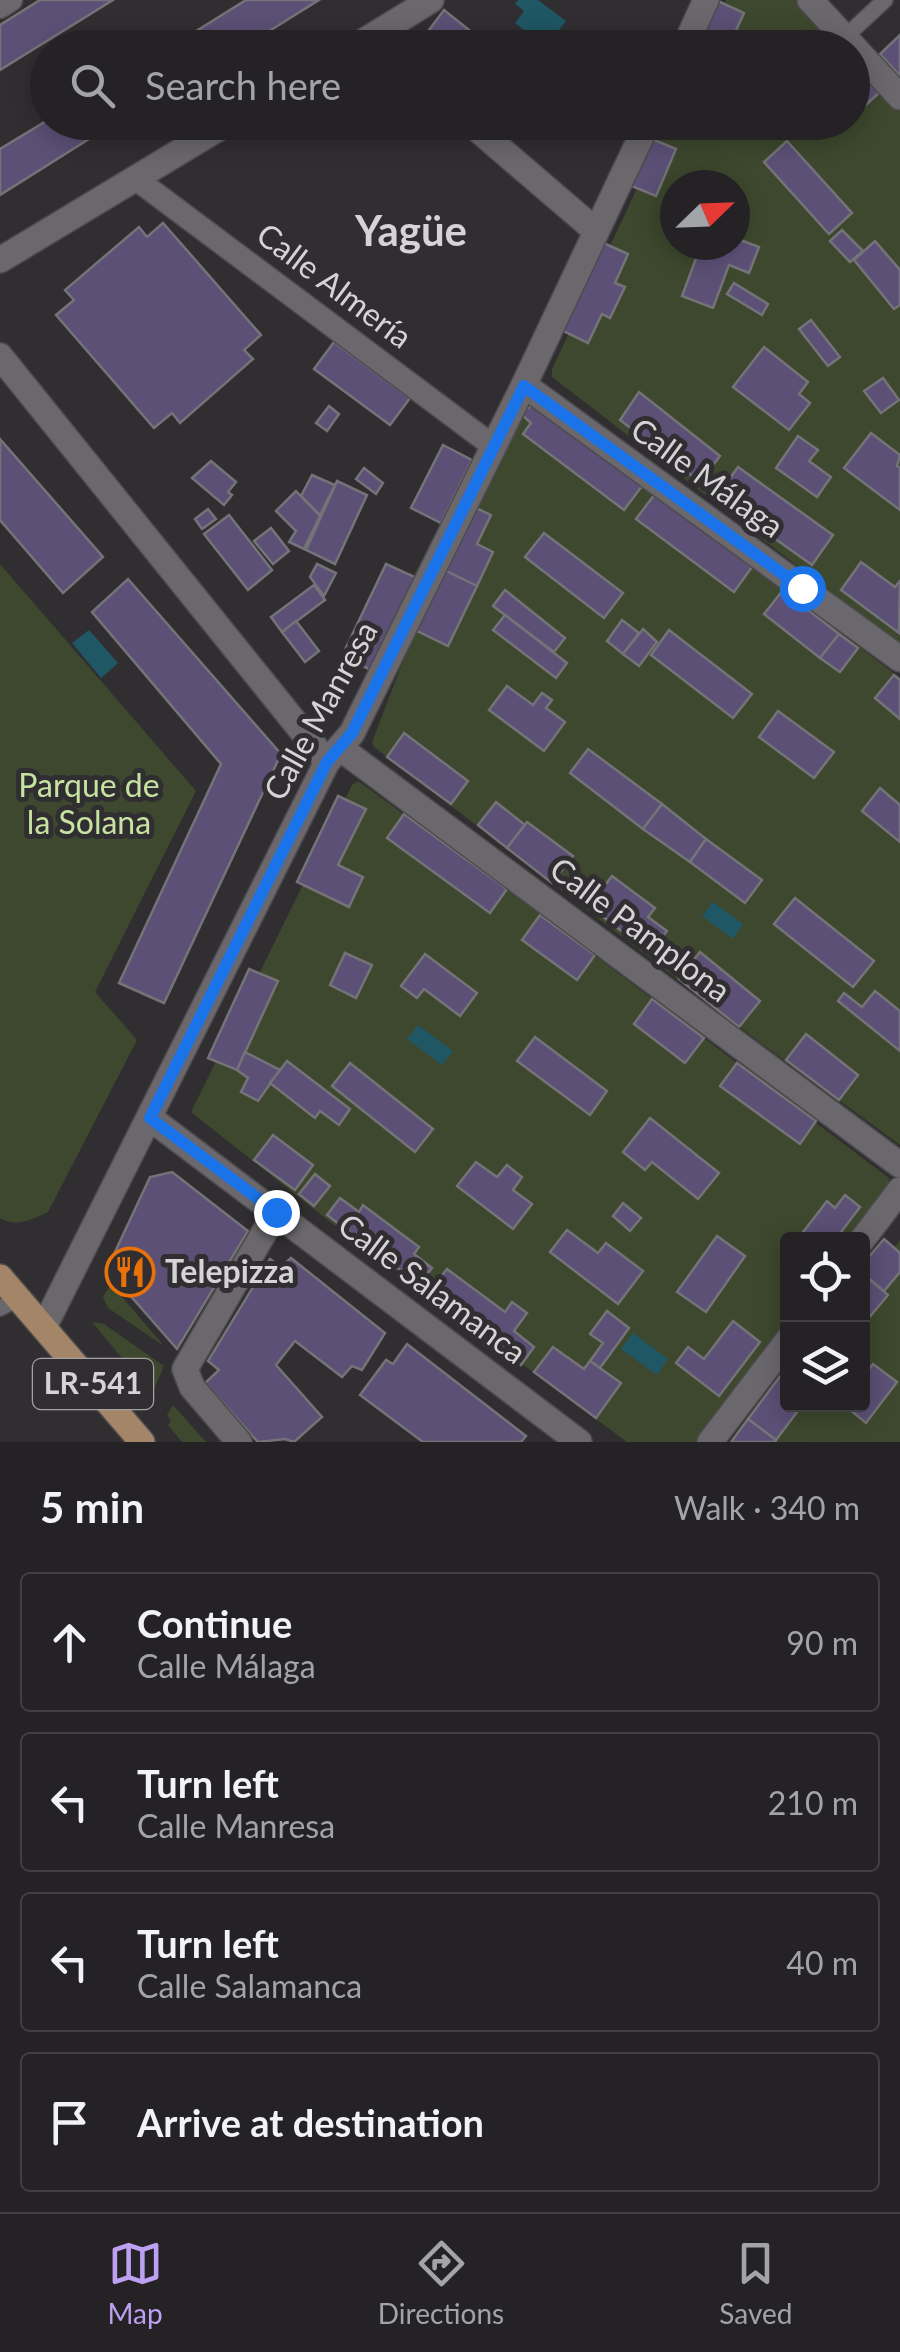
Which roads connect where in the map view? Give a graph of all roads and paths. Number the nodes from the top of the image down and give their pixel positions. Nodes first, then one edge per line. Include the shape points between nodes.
1 (11, 0) edge
2 (431, 0) edge
3 (706, 0) edge
4 (810, 0) edge
5 (885, 0) edge
6 (0, 7) edge
7 (388, 30) edge
8 (692, 30) edge
9 (837, 30) edge
10 (853, 30) edge
11 (870, 65) edge
12 (900, 97) edge
13 (200, 140) edge
14 (489, 140) edge
15 (639, 140) edge
16 (136, 179) junction
17 (596, 231) junction
18 (0, 260) edge
19 (0, 356) edge
20 (524, 386) junction
21 (493, 446) junction
22 (900, 659) edge
23 (334, 755) junction
24 (150, 1118) junction
25 (900, 1164) edge
26 (900, 1190) edge
27 (276, 1212) junction
28 (868, 1232) edge
29 (0, 1277) edge
30 (9, 1303) edge
31 (44, 1327) junction
32 (780, 1350) edge
33 (142, 1442) edge
34 (239, 1442) edge
35 (579, 1442) edge
36 (710, 1442) edge

1 - 6 street
2 - 7 street
3 - 8 street
4 - 9 street
5 - 10 lane
11 - 12 street
13 - 16 street
14 - 17 street
15 - 17 street, Calle Manresa
16 - 18 street
16 - 21 street, Calle Almería
17 - 20 street, Calle Manresa
19 - 23 street, Calle Pamplona
20 - 21 street, Calle Manresa
20 - 22 street, Calle Málaga
21 - 23 street, Calle Manresa via 352,733
23 - 24 street, Calle Manresa
23 - 25 street, Calle Pamplona
24 - 27 street, Calle Salamanca
24 - 31 street, Calle Manresa
26 - 28 street
27 - 34 street via 184,1369
27 - 35 street, Calle Salamanca
29 - 30 main road, LR-541
30 - 31 main road, LR-541
31 - 33 main road, LR-541
32 - 36 street

